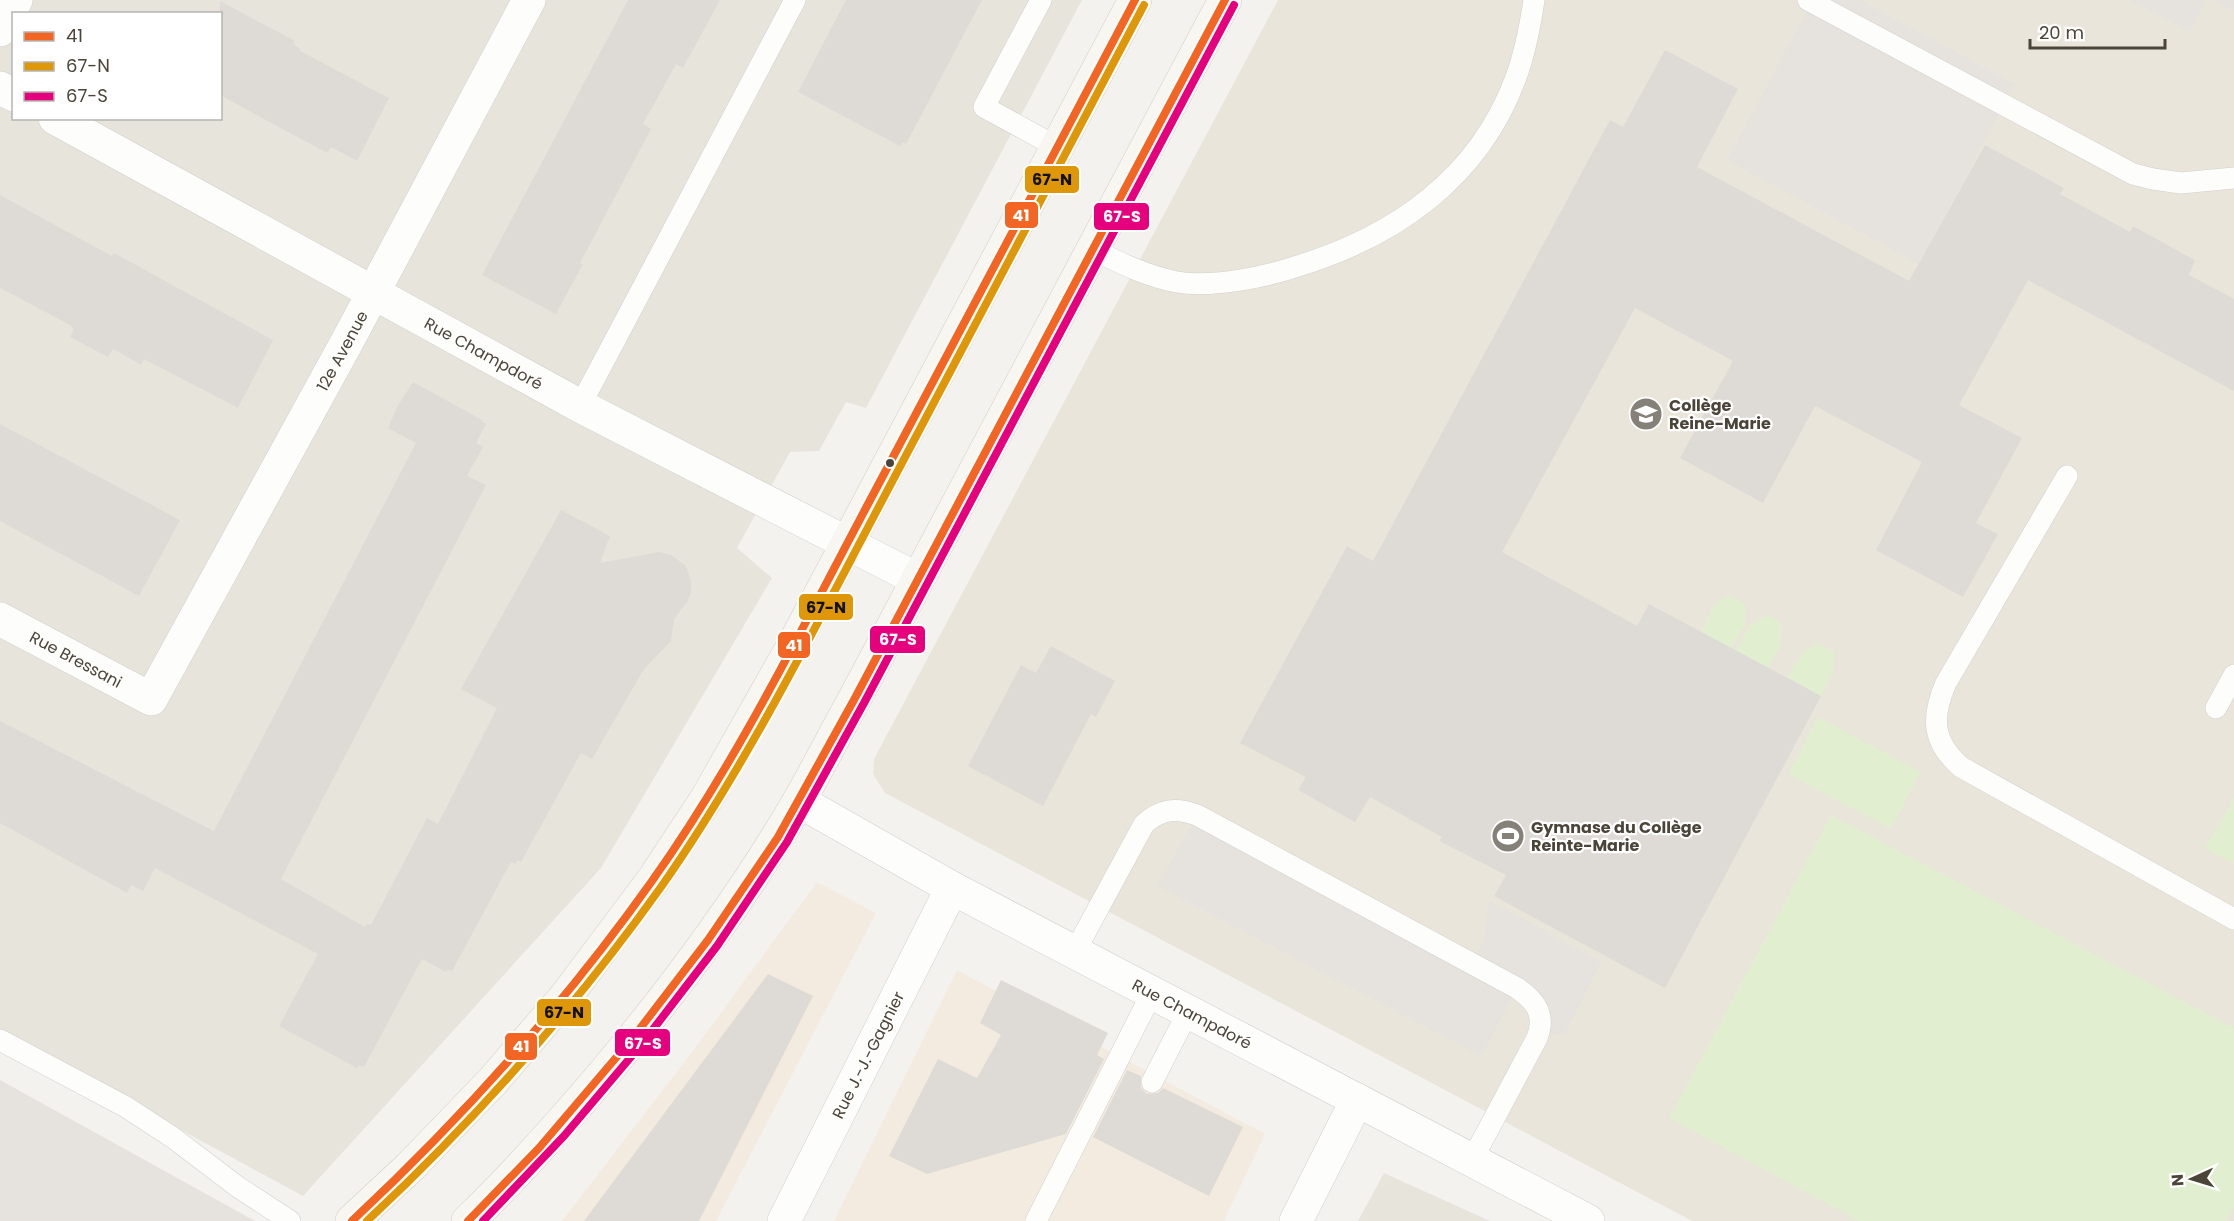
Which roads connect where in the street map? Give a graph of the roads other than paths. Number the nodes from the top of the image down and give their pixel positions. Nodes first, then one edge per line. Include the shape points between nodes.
1 (16, 0) edge
2 (529, 0) edge
3 (795, 0) edge
4 (1041, 0) edge
5 (1136, 0) edge
6 (1225, 0) edge
7 (1534, 0) edge
8 (1808, 0) edge
9 (0, 30) edge
10 (59, 120) edge
11 (1057, 147) junction
12 (2234, 178) edge
13 (1092, 249) junction
14 (373, 294) junction
15 (580, 406) junction
16 (2067, 476) dead end
17 (848, 543) junction
18 (917, 579) junction
19 (0, 619) edge
20 (2234, 675) edge
21 (151, 699) joint
22 (2216, 708) dead end
23 (799, 801) junction
24 (952, 888) junction
25 (2234, 919) edge
26 (1074, 953) junction
27 (1152, 993) junction
28 (1188, 1012) junction
29 (0, 1040) edge
30 (1152, 1082) dead end
31 (1357, 1100) junction
32 (1472, 1161) junction
33 (1553, 1213) edge
34 (290, 1221) edge
35 (352, 1221) edge
36 (468, 1221) edge
37 (784, 1221) edge
38 (1036, 1221) edge
39 (1296, 1221) edge
40 (1588, 1221) edge

1 - 9 street
2 - 14 street, 12e Avenue
3 - 15 lane
4 - 11 lane via 984,107
5 - 11 main road
6 - 13 main road
7 - 13 lane via 1515,81 1490,130 1459,172 1419,207 1387,228 1351,248 1312,262 1227,281 1180,283 1157,278
8 - 12 lane via 2133,174 2181,183
10 - 14 street, Rue Champdoré
11 - 17 main road
13 - 18 main road
14 - 15 street, Rue Champdoré
14 - 21 street, 12e Avenue
15 - 17 street, Rue Champdoré
16 - 25 lane via 1946,683 1936,714 1941,742 1961,767
17 - 18 street, Rue Champdoré
17 - 35 main road via 719,778 604,948 492,1082
18 - 23 main road
19 - 21 street, Rue Bressani
20 - 22 lane
23 - 24 street, Rue Champdoré
23 - 36 main road via 714,933 639,1032 542,1145
24 - 26 street, Rue Champdoré
24 - 37 street, Rue J.-J.-Gagnier
26 - 27 street, Rue Champdoré
26 - 32 lane via 1144,824 1168,810 1197,815 1517,988 1535,1003 1541,1020 1537,1038
27 - 28 street, Rue Champdoré
27 - 38 lane
28 - 30 lane
28 - 31 street, Rue Champdoré
29 - 34 lane via 126,1107
31 - 32 street, Rue Champdoré
31 - 39 street
32 - 33 street, Rue Champdoré
33 - 40 street, Rue Champdoré

